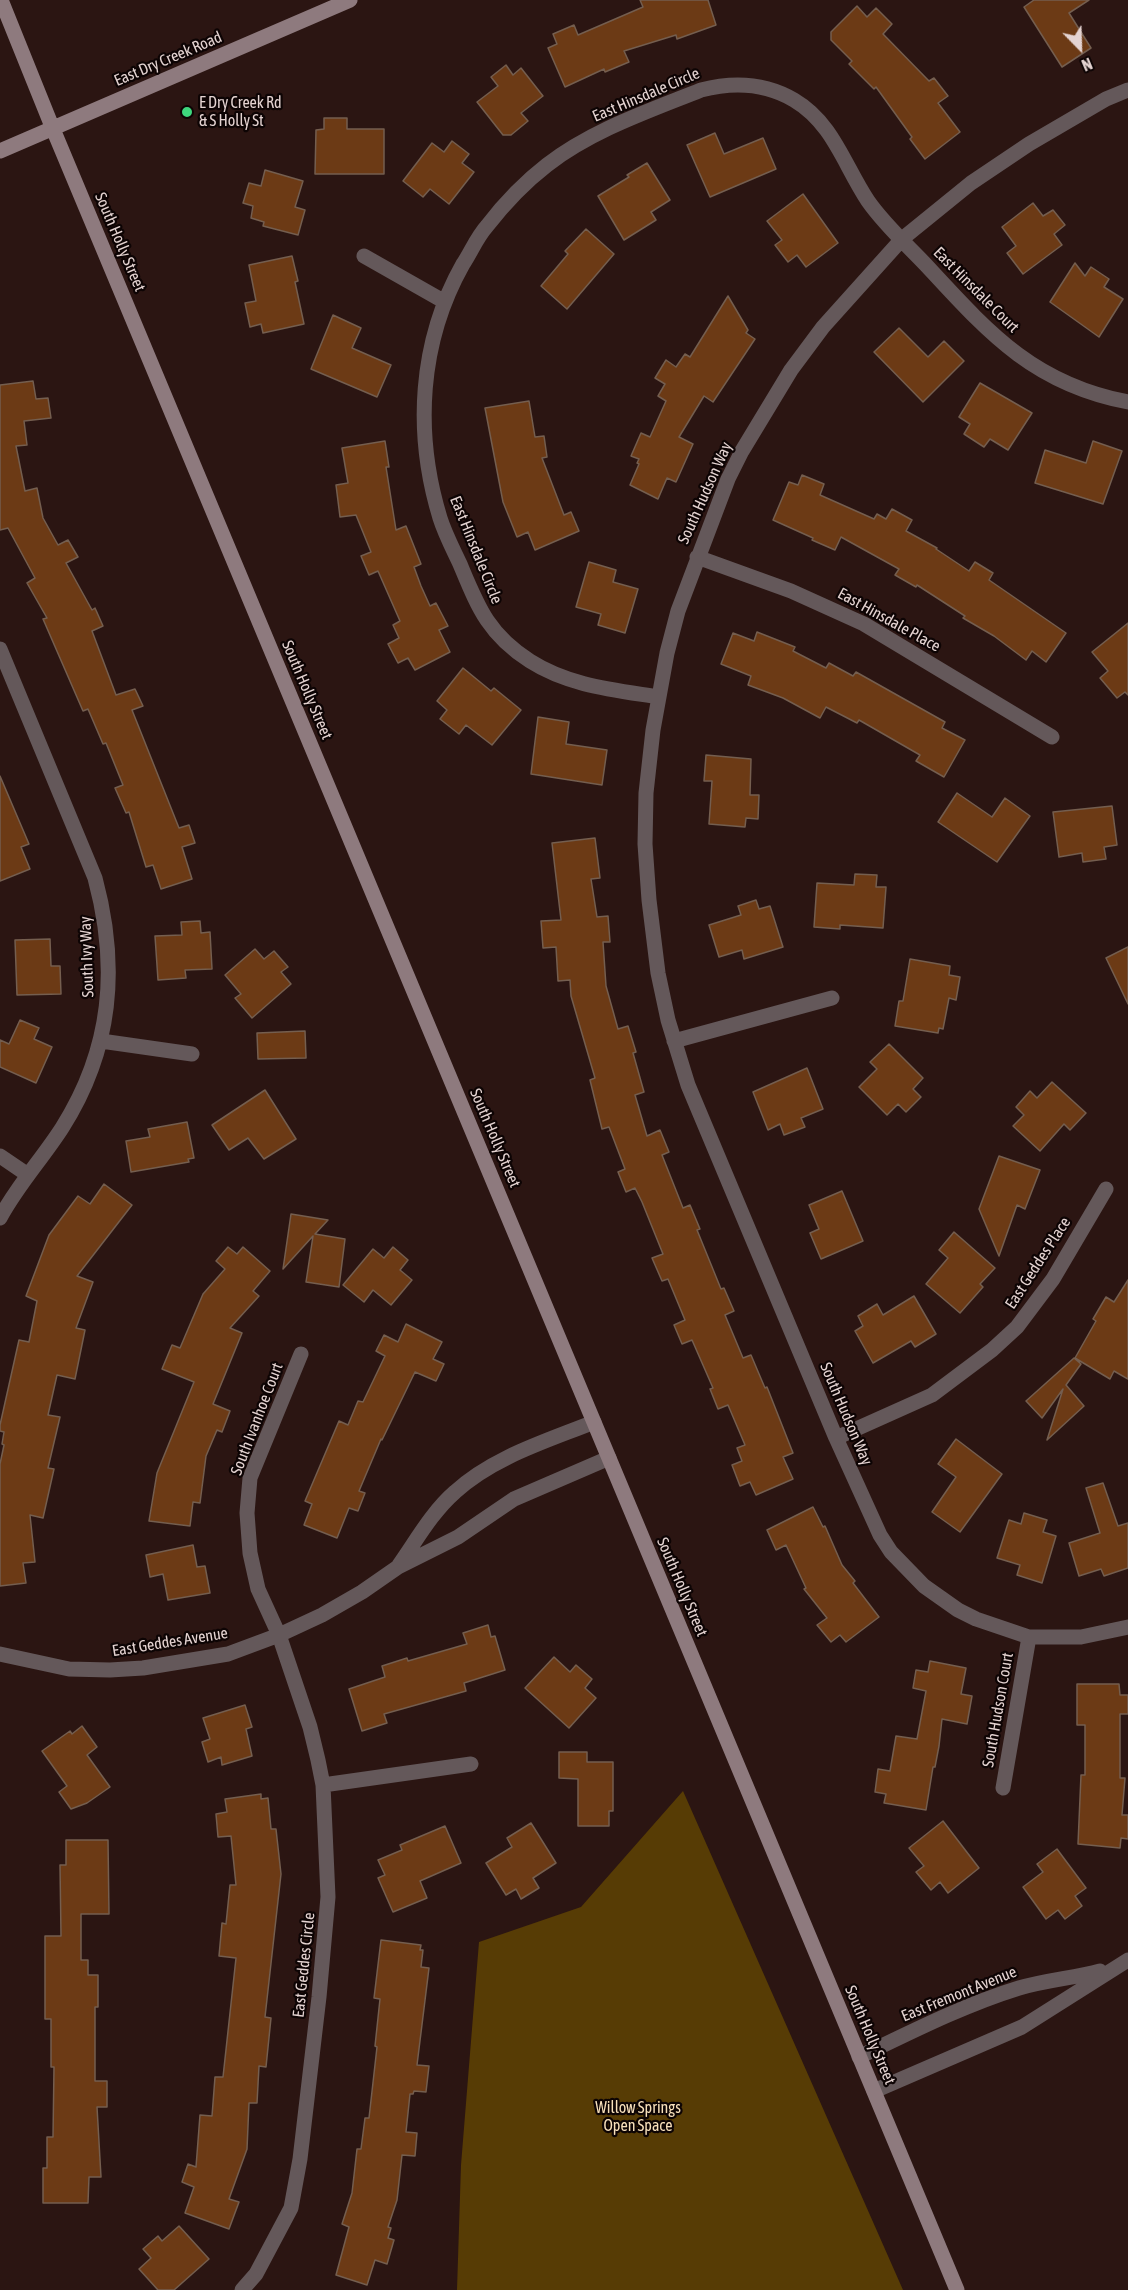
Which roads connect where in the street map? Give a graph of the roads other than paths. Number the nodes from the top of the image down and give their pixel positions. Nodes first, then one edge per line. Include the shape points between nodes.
1 (1, 0) edge
2 (350, 0) edge
3 (1128, 90) edge
4 (53, 129) junction
5 (0, 151) edge
6 (902, 239) junction
7 (364, 256) dead end
8 (445, 302) junction
9 (1128, 402) edge
10 (697, 557) junction
11 (0, 649) edge
12 (659, 697) junction
13 (1052, 736) dead end
14 (832, 998) dead end
15 (101, 1041) junction
16 (674, 1041) junction
17 (192, 1054) dead end
18 (0, 1156) edge
19 (28, 1175) junction
20 (1106, 1189) dead end
21 (0, 1218) edge
22 (301, 1354) dead end
23 (594, 1422) junction
24 (836, 1438) junction
25 (609, 1458) junction
26 (398, 1567) junction
27 (1128, 1627) edge
28 (279, 1635) junction
29 (1029, 1637) junction
30 (0, 1654) edge
31 (471, 1764) dead end
32 (323, 1785) junction
33 (1003, 1788) dead end
34 (1128, 1960) edge
35 (1112, 1969) junction
36 (859, 2057) junction
37 (874, 2091) junction
38 (242, 2290) edge
39 (957, 2290) edge

1 - 4 main road, South Holly Street
2 - 4 main road, East Dry Creek Road
3 - 6 street, South Hudson Way via 1029,144 971,183
4 - 5 main road, East Dry Creek Road
4 - 23 main road, South Holly Street
6 - 8 street, East Hinsdale Circle via 876,212 831,135 816,118 794,100 770,89 744,84 717,86 608,129 548,164 516,192 485,228
6 - 9 street, East Hinsdale Court via 1007,347 1049,375
6 - 10 street, South Hudson Way via 823,327 791,370 742,451
7 - 8 street
8 - 12 street, East Hinsdale Circle via 427,370 426,455 441,521 481,613 491,628 529,660 564,678
10 - 12 street, South Hudson Way via 678,611
10 - 13 street, East Hinsdale Place via 791,591 864,624
11 - 15 street, South Ivy Way via 97,886 108,953
12 - 16 street, South Hudson Way via 646,793 645,844 658,973
14 - 16 street
15 - 17 street
15 - 19 street, South Ivy Way via 88,1080 62,1127
16 - 24 street, South Hudson Way via 699,1114
18 - 19 street
19 - 21 street, South Ivy Way
20 - 24 street, East Geddes Place via 1053,1279 1017,1327 932,1395
22 - 28 street, South Ivanhoe Court via 250,1478 247,1513 258,1589
23 - 25 main road, South Holly Street
23 - 26 street, East Geddes Avenue via 519,1452 454,1492
24 - 29 street, South Hudson Way via 891,1552 924,1586 958,1610
25 - 26 street, East Geddes Avenue via 514,1499 458,1537
25 - 36 main road, South Holly Street
26 - 28 street, East Geddes Avenue via 322,1615
27 - 29 street, South Hudson Way via 1081,1637
28 - 30 street, East Geddes Avenue via 228,1654 143,1668 69,1669
28 - 32 street, East Geddes Circle via 310,1727
29 - 33 street, South Hudson Court
31 - 32 street
32 - 38 street, East Geddes Circle via 328,1897 300,2159 291,2208 256,2274
34 - 35 street, East Fremont Avenue
35 - 36 street, East Fremont Avenue via 998,1995
35 - 37 street, East Fremont Avenue via 1022,2026
36 - 37 main road, South Holly Street
37 - 39 main road, South Holly Street

